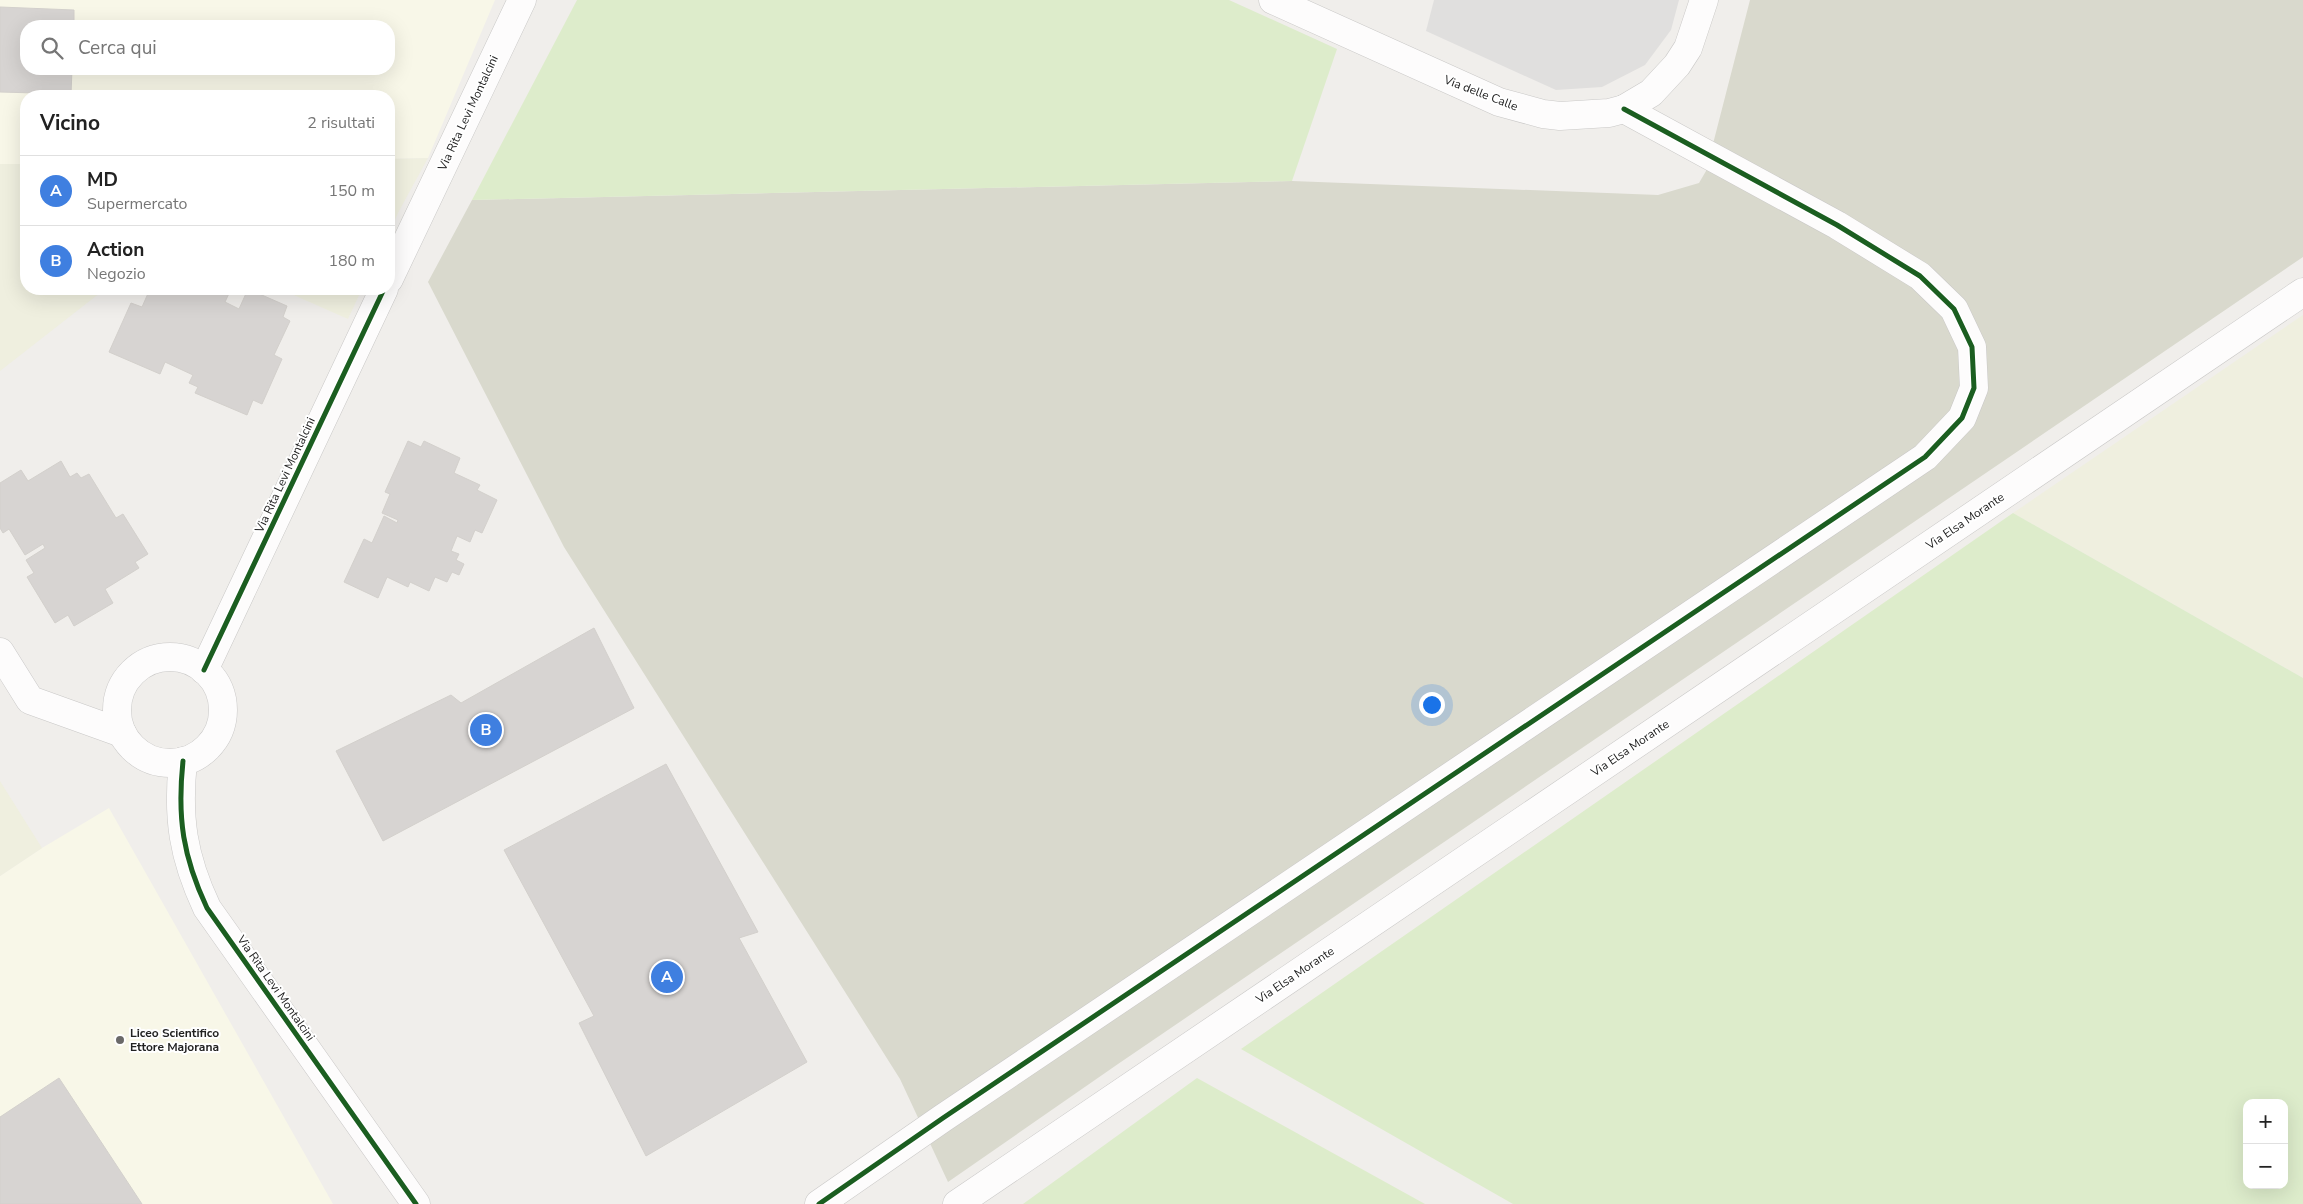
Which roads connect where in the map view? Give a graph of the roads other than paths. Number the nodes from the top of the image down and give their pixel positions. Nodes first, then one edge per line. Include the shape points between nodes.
1 (522, 0) edge
2 (1273, 0) edge
3 (1704, 0) edge
4 (1624, 109) junction
5 (395, 266) edge
6 (2303, 292) edge
7 (381, 295) edge
8 (0, 652) edge
9 (204, 670) junction
10 (122, 733) junction
11 (183, 761) junction
12 (416, 1204) edge
13 (819, 1204) edge
14 (957, 1204) edge

1 - 5 street, Via Rita Levi Montalcini
2 - 4 street, Via delle Calle via 1499,102 1560,116
3 - 4 street, Via delle Calle via 1694,34 1677,65 1651,93
4 - 13 street via 1837,226 1920,276 1954,308 1972,347 1974,388 1962,418 1925,458
6 - 14 street, Via Elsa Morante
7 - 9 street, Via Rita Levi Montalcini
8 - 10 street via 30,700
9 - 10 street via 188,660 171,657 153,660 137,668 125,681 118,698 117,716
9 - 11 street via 222,697 221,722 211,744 198,755
10 - 11 street via 132,748 147,758 165,763
11 - 12 street, Via Rita Levi Montalcini via 182,832 187,858 207,908

